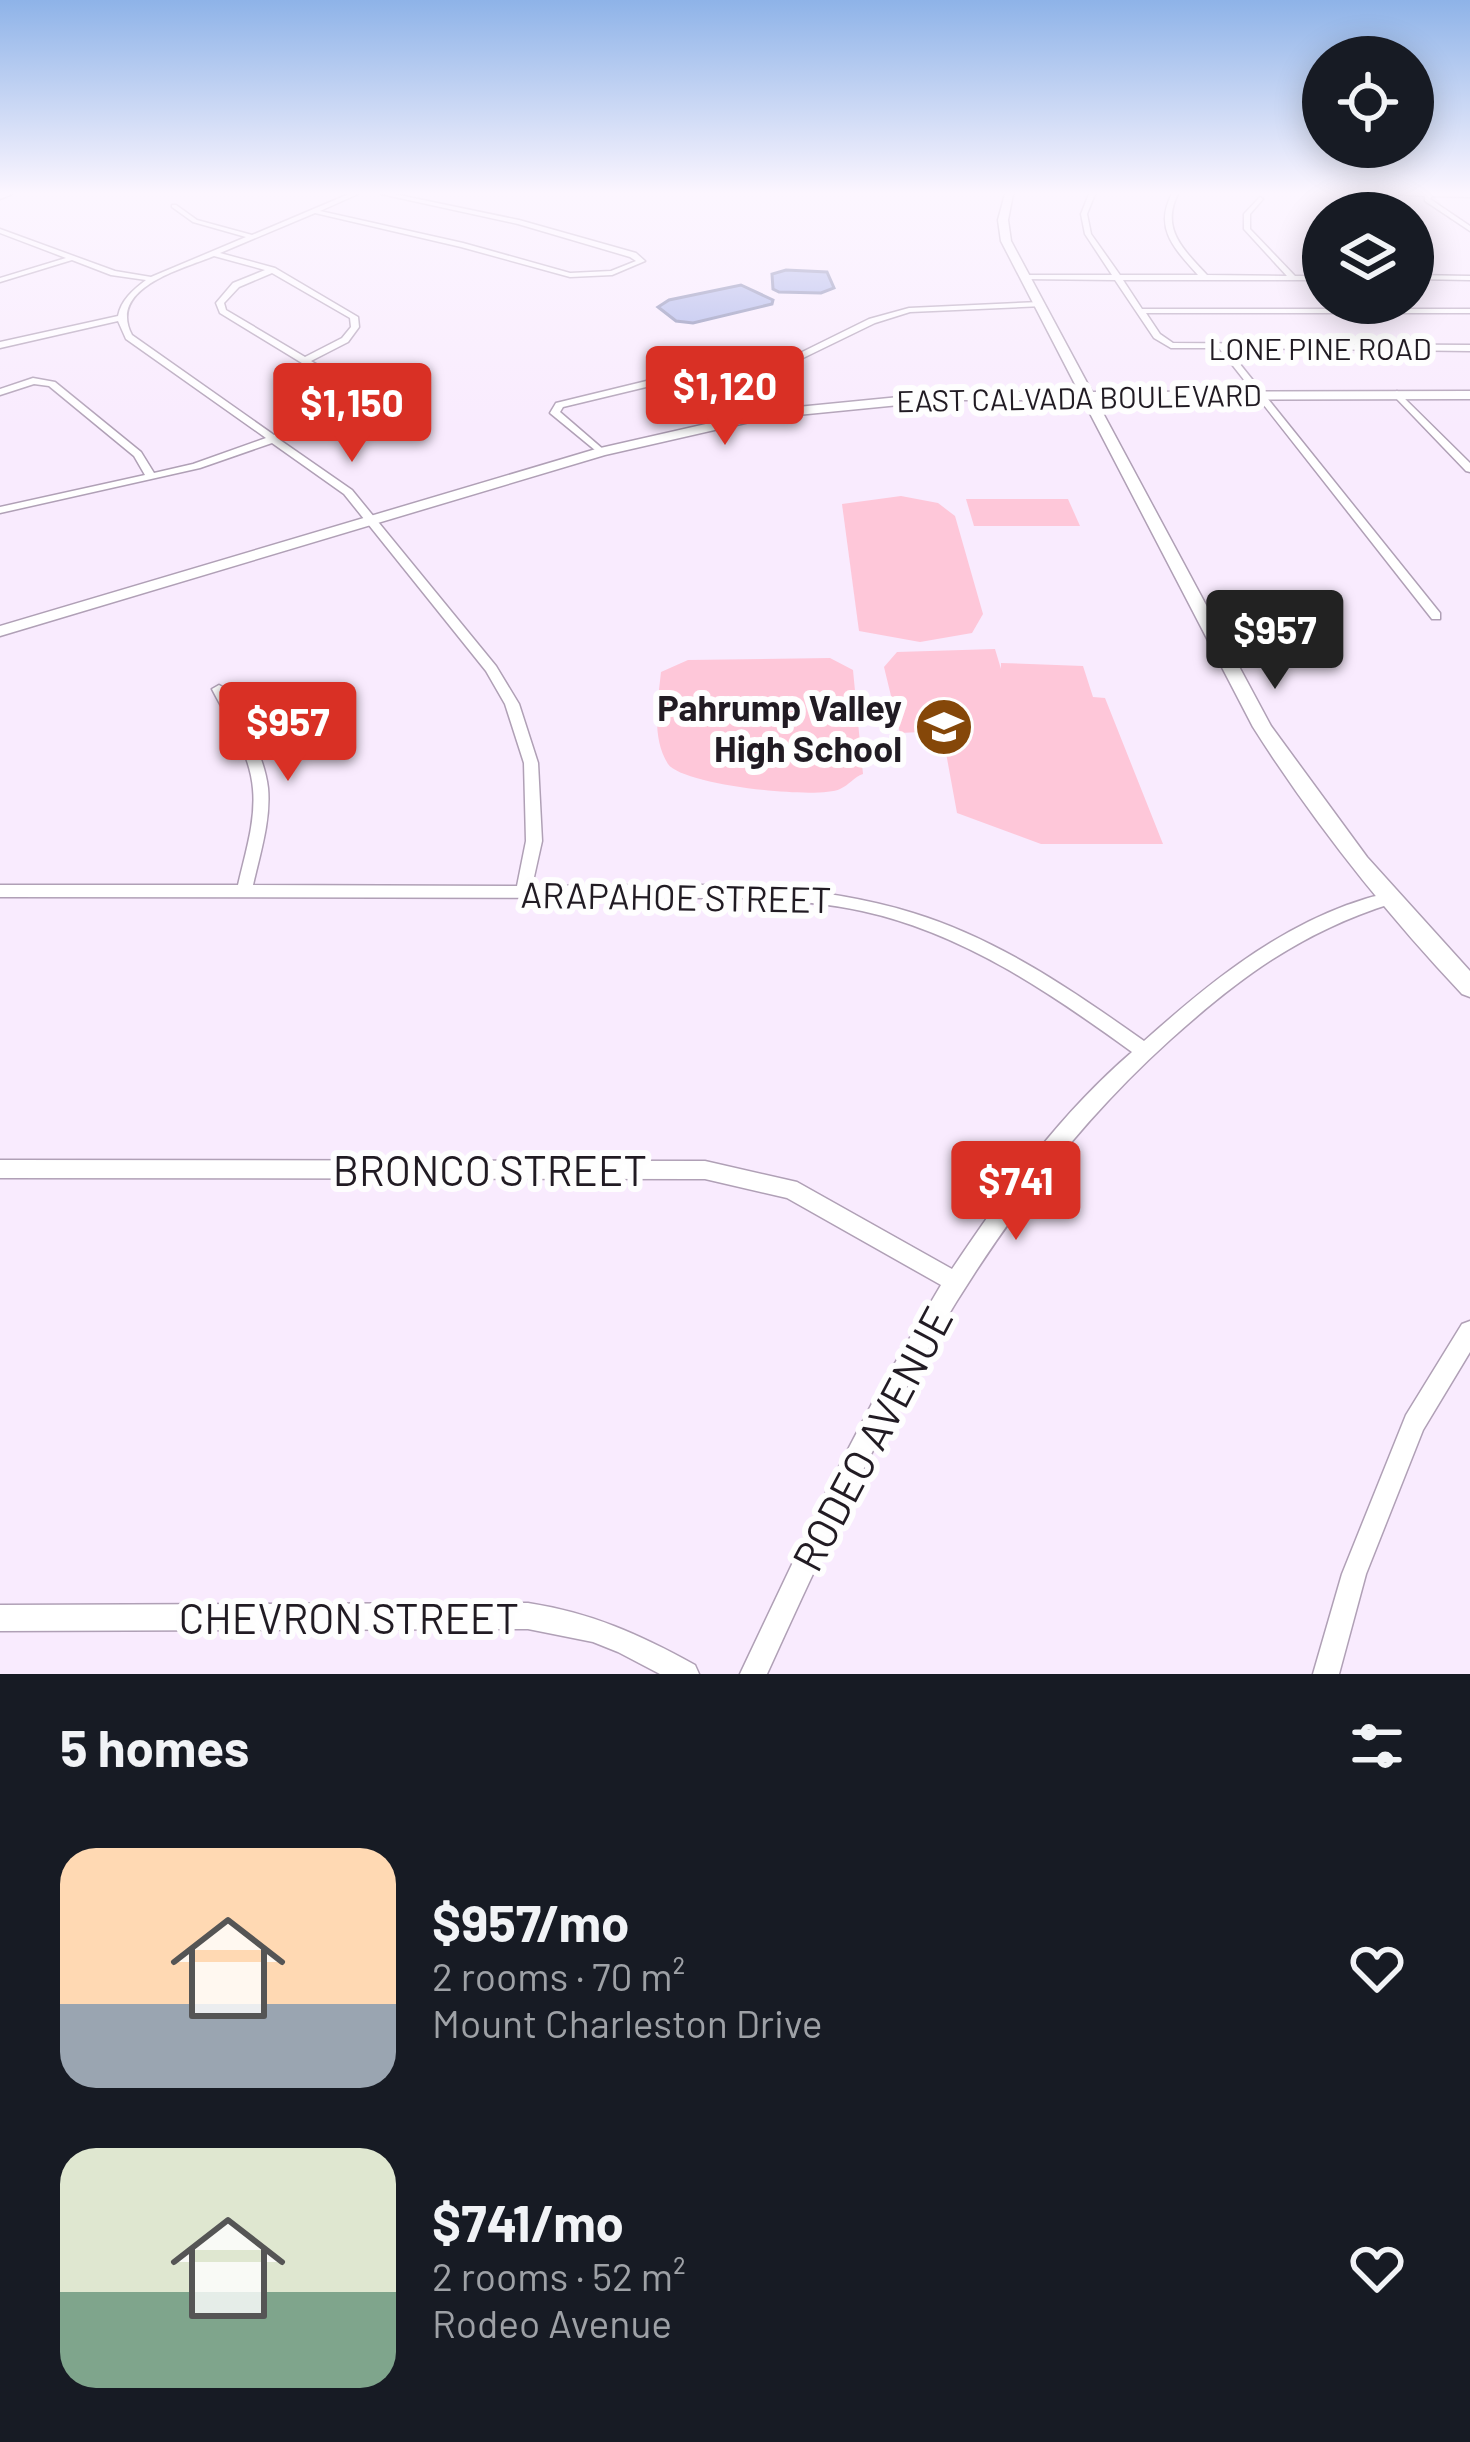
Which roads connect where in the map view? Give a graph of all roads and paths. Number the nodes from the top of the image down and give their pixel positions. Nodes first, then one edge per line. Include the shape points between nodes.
1 (111, 272) edge
2 (169, 272) edge
3 (267, 272) edge
4 (276, 272) edge
5 (560, 272) edge
6 (614, 272) edge
7 (1023, 272) edge
8 (1113, 272) edge
9 (1200, 272) edge
10 (1286, 272) edge
11 (1026, 278) junction
12 (1117, 278) junction
13 (1204, 278) junction
14 (1292, 278) junction
15 (1302, 278) edge
16 (1434, 278) edge
17 (1470, 278) edge
18 (152, 279) junction
19 (1040, 304) junction
20 (1139, 311) junction
21 (1470, 311) edge
22 (119, 318) junction
23 (0, 346) edge
24 (1470, 348) edge
25 (1223, 349) junction
26 (304, 361) junction
27 (0, 392) edge
28 (1087, 394) junction
29 (1259, 394) junction
30 (1397, 394) junction
31 (1470, 394) edge
32 (276, 440) junction
33 (601, 452) junction
34 (1470, 469) edge
35 (151, 477) junction
36 (0, 510) edge
37 (374, 520) junction
38 (1436, 616) dead end
39 (0, 632) edge
40 (219, 689) dead end
41 (0, 891) edge
42 (244, 892) junction
43 (523, 892) junction
44 (1387, 899) junction
45 (1470, 987) edge
46 (1142, 1049) junction
47 (0, 1169) edge
48 (954, 1281) junction
49 (1470, 1332) edge
50 (0, 1618) edge
51 (686, 1674) edge
52 (753, 1674) edge
53 (1326, 1674) edge

1 - 18 street
2 - 18 street
3 - 26 street via 227,291 220,306
4 - 26 street via 356,320 345,340
5 - 6 street
7 - 11 main road
8 - 12 street
9 - 13 street
10 - 14 street
11 - 12 street
11 - 19 main road
12 - 13 street
12 - 20 street
13 - 14 street
14 - 15 street
16 - 17 street
18 - 22 street
19 - 28 main road
19 - 33 street via 901,312 798,357 554,409
20 - 21 street
20 - 25 street, LONE PINE ROAD via 1171,345
22 - 23 street
22 - 32 street via 129,337
24 - 25 street, LONE PINE ROAD
25 - 29 street
26 - 32 street via 364,405
27 - 35 street via 52,384 138,454
28 - 29 main road, EAST CALVADA BOULEVARD
28 - 33 main road, EAST CALVADA BOULEVARD via 816,407
28 - 44 main road via 1262,727
29 - 30 main road, EAST CALVADA BOULEVARD
29 - 38 street
30 - 31 main road, EAST CALVADA BOULEVARD
30 - 34 street
32 - 35 street
32 - 37 street
33 - 37 main road, EAST CALVADA BOULEVARD
35 - 36 street
37 - 39 main road, EAST CALVADA BOULEVARD
37 - 43 street via 512,704 536,809
40 - 42 street via 250,748 264,799
41 - 42 street, ARAPAHOE STREET
42 - 43 street, ARAPAHOE STREET
43 - 46 street, ARAPAHOE STREET via 798,894 877,906 1016,962
44 - 45 main road
44 - 46 street, RODEO AVENUE via 1306,926
46 - 48 street, RODEO AVENUE via 1070,1126
47 - 48 street, BRONCO STREET via 705,1170 790,1189
48 - 52 street, RODEO AVENUE via 841,1482
49 - 53 street via 1414,1423 1354,1574
50 - 51 street, CHEVRON STREET via 528,1616 587,1624

